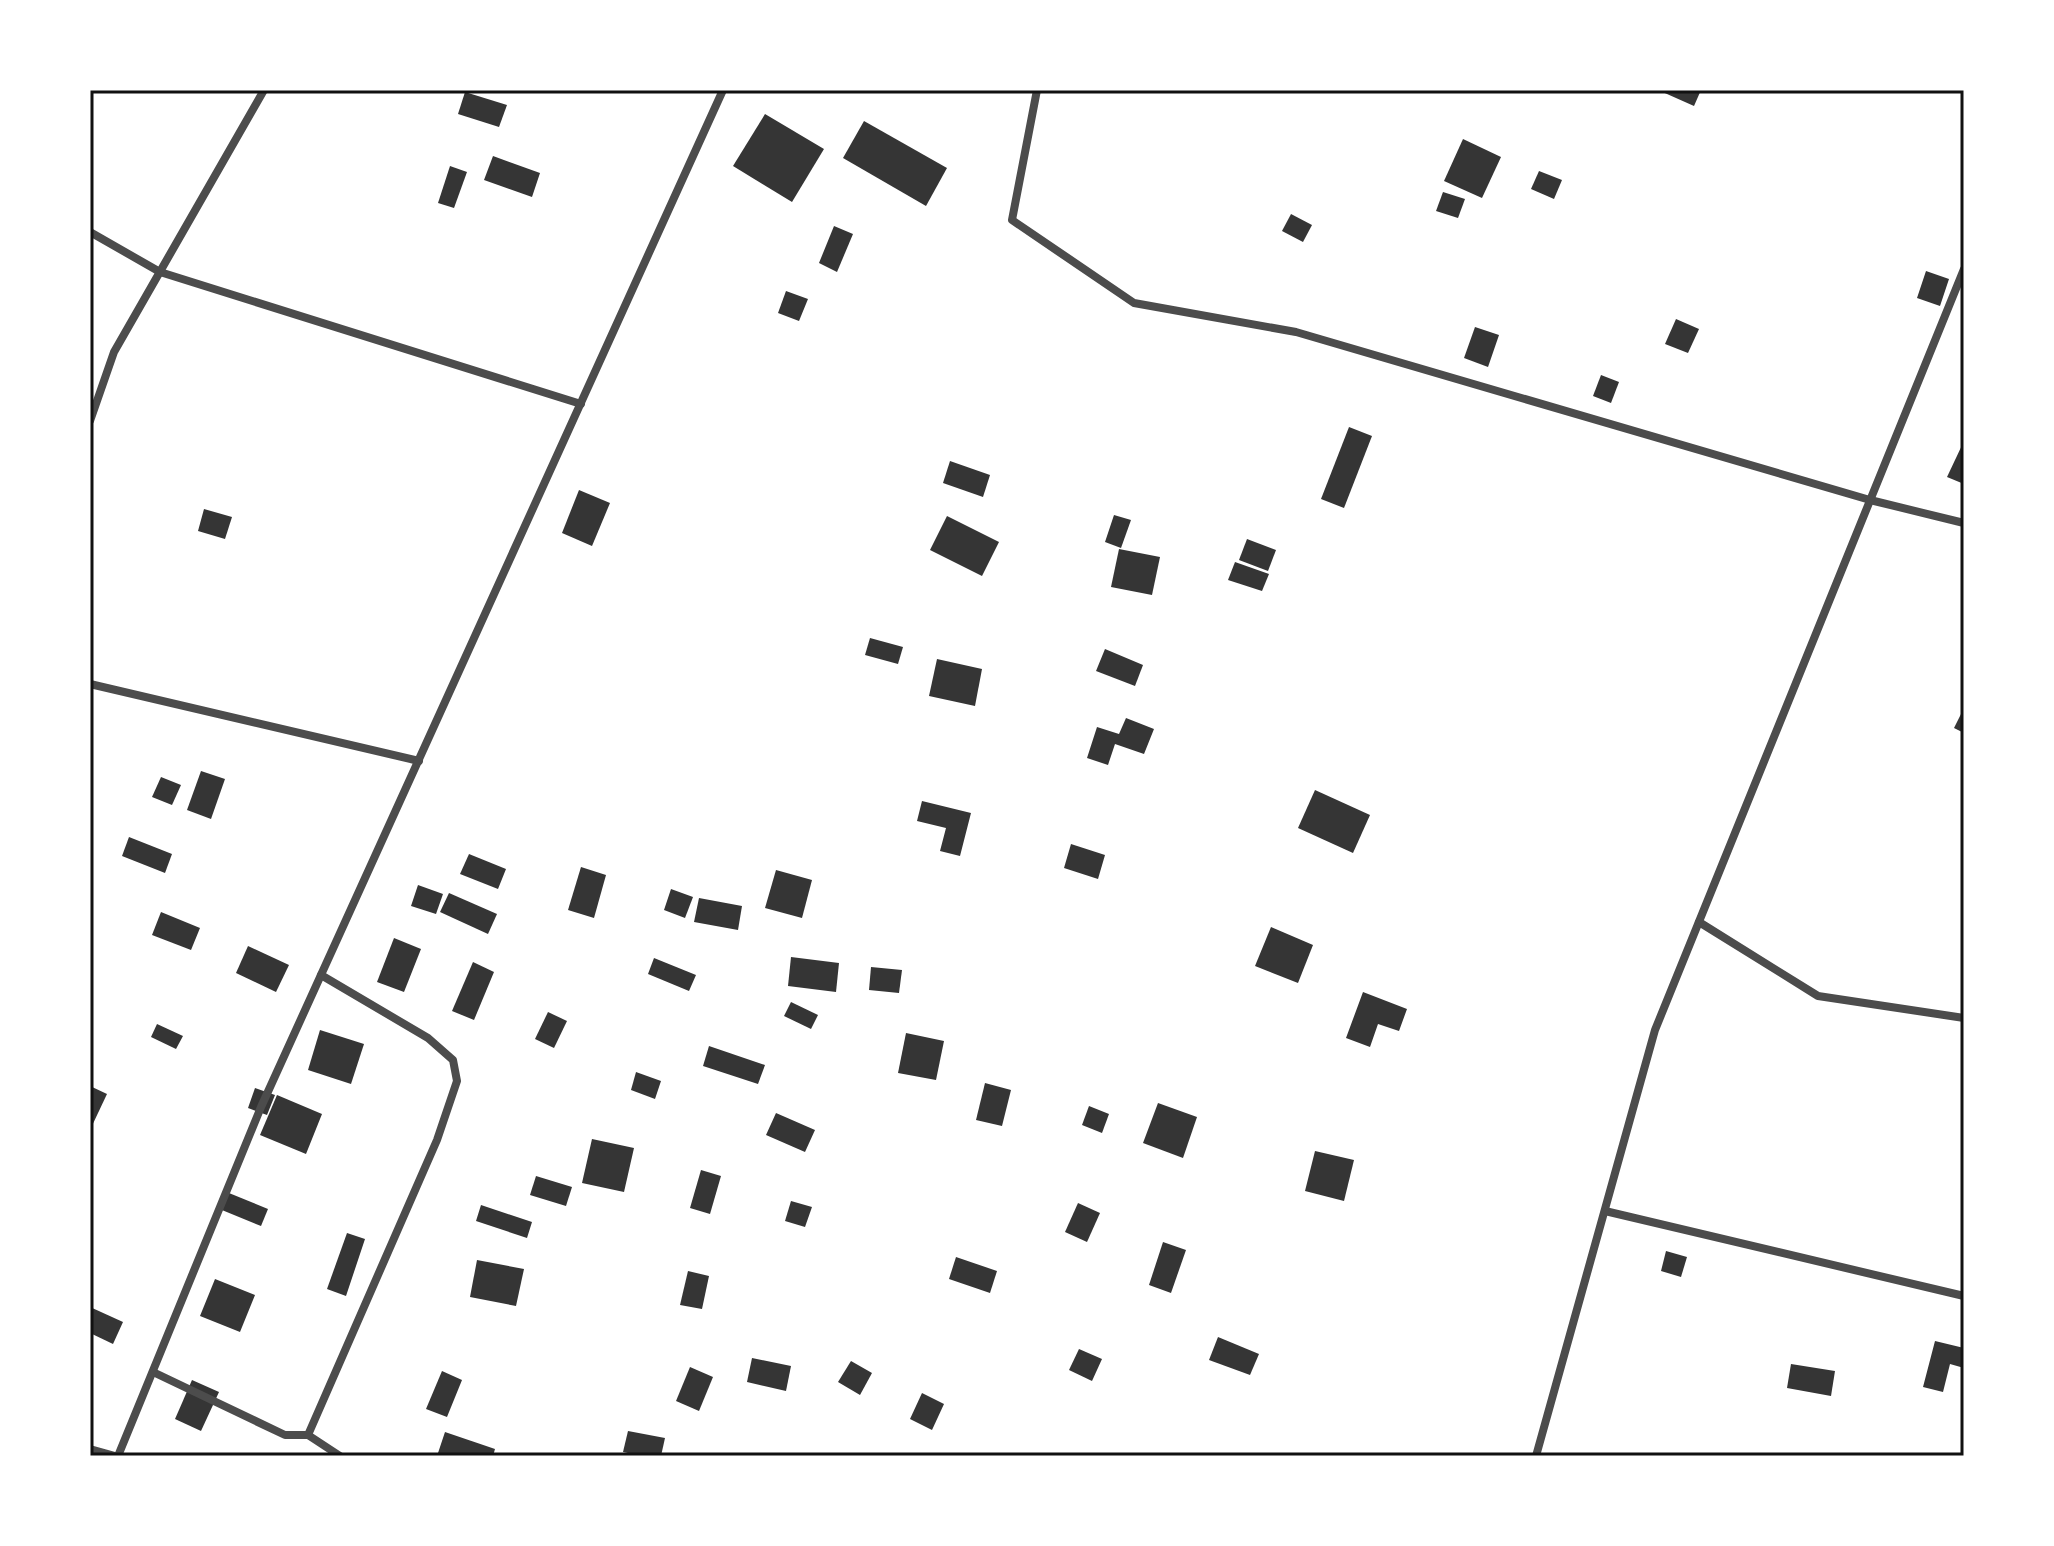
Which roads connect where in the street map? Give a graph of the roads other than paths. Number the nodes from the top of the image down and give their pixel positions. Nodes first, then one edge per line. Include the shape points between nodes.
1 (264, 90) edge
2 (723, 90) edge
3 (1037, 90) edge
4 (90, 232) edge
5 (1964, 269) edge
6 (160, 272) junction
7 (581, 404) junction
8 (90, 421) edge
9 (1870, 500) junction
10 (1964, 523) edge
11 (90, 684) edge
12 (419, 761) junction
13 (1699, 922) junction
14 (321, 975) junction
15 (1964, 1018) edge
16 (1605, 1211) junction
17 (1964, 1296) edge
18 (153, 1372) junction
19 (308, 1435) junction
20 (90, 1449) edge
21 (117, 1456) edge
22 (340, 1456) edge
23 (1536, 1456) edge

1 - 6 street
2 - 7 street
3 - 9 street via 1012,220 1134,303 1296,332
4 - 6 street
5 - 9 street
6 - 7 street
6 - 8 street via 114,352
7 - 12 street
9 - 10 street
9 - 13 street
11 - 12 street
12 - 14 street
13 - 15 street via 1818,996
13 - 16 street via 1655,1030
14 - 18 street
14 - 19 street via 428,1038 453,1060 457,1081 437,1140
16 - 17 street
16 - 23 street
18 - 19 street via 285,1435
18 - 21 street
19 - 22 street
20 - 21 street

